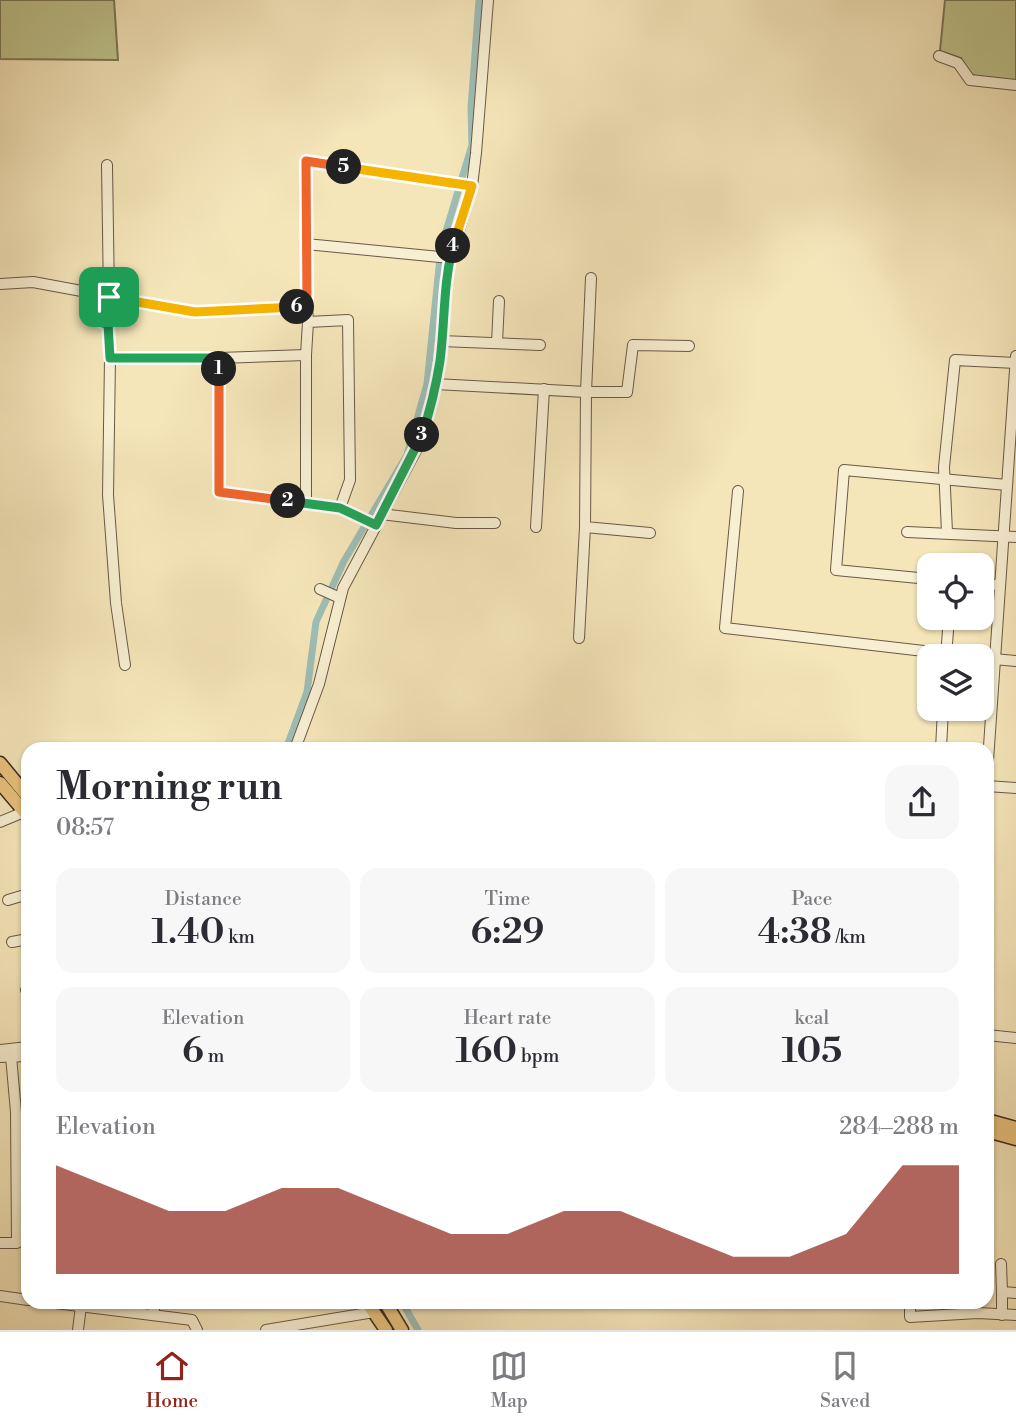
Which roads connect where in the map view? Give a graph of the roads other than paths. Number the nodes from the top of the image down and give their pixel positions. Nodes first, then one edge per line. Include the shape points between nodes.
1 (488, 0) edge
2 (939, 56) dead end
3 (1016, 86) edge
4 (107, 165) dead end
5 (469, 185) junction
6 (306, 244) junction
7 (447, 258) junction
8 (591, 278) dead end
9 (0, 284) edge
10 (107, 296) junction
11 (499, 301) dead end
12 (307, 306) junction
13 (307, 322) junction
14 (442, 341) junction
15 (497, 343) junction
16 (540, 345) dead end
17 (689, 346) dead end
18 (306, 355) junction
19 (1016, 356) edge
20 (110, 358) junction
21 (219, 358) junction
22 (1016, 363) edge
23 (435, 384) junction
24 (544, 390) junction
25 (586, 392) junction
26 (943, 480) junction
27 (1007, 485) junction
28 (738, 491) dead end
29 (306, 503) junction
30 (340, 508) junction
31 (381, 514) junction
32 (371, 522) junction
33 (495, 523) dead end
34 (536, 527) dead end
35 (585, 527) junction
36 (907, 532) dead end
37 (947, 532) junction
38 (650, 533) dead end
39 (1003, 536) junction
40 (1016, 537) edge
41 (917, 578) edge
42 (994, 585) edge
43 (1000, 585) junction
44 (579, 638) dead end
45 (917, 651) edge
46 (995, 660) junction
47 (1016, 661) edge
48 (125, 665) dead end
49 (943, 721) edge
50 (298, 742) edge
51 (942, 742) edge
52 (989, 742) edge
53 (0, 763) edge
54 (0, 783) edge
55 (994, 786) edge
56 (21, 788) edge
57 (1016, 788) edge
58 (21, 808) edge
59 (21, 816) edge
60 (0, 822) edge
61 (21, 896) edge
62 (8, 900) dead end
63 (21, 940) edge
64 (12, 942) dead end
65 (994, 1036) edge
66 (1016, 1038) edge
67 (21, 1042) edge
68 (0, 1044) edge
69 (21, 1048) edge
70 (0, 1050) edge
71 (6, 1056) edge
72 (994, 1122) edge
73 (1016, 1128) edge
74 (994, 1133) edge
75 (1016, 1139) edge
76 (0, 1243) edge
77 (17, 1243) junction
78 (21, 1244) edge
79 (1002, 1264) dead end
80 (1002, 1292) junction
81 (1016, 1293) edge
82 (0, 1296) edge
83 (21, 1299) edge
84 (80, 1309) edge
85 (104, 1309) edge
86 (154, 1309) edge
87 (362, 1309) edge
88 (372, 1309) edge
89 (388, 1309) edge
90 (910, 1309) edge
91 (153, 1315) junction
92 (1002, 1315) junction
93 (1016, 1315) edge
94 (78, 1330) edge
95 (197, 1330) edge
96 (266, 1330) edge
97 (386, 1330) edge
98 (402, 1330) edge

1 - 5 street via 476,153
2 - 3 street via 958,63 970,80
4 - 10 street
5 - 6 street via 306,161
5 - 7 street
6 - 7 street
6 - 12 street
7 - 14 street
8 - 25 street
9 - 10 street via 33,282
10 - 12 street via 195,312
10 - 20 street via 103,323 108,324
11 - 15 street
12 - 13 street
13 - 18 street
13 - 30 street via 348,320 350,480
14 - 15 street
14 - 23 street
15 - 16 street
17 - 25 street via 633,345 627,393
18 - 21 street
18 - 29 street
19 - 22 street
20 - 21 street
20 - 48 street via 108,495
21 - 29 street via 219,492
22 - 26 street via 955,360
22 - 27 street
23 - 24 street
23 - 31 street via 419,445
24 - 25 street
24 - 34 street
25 - 35 street
26 - 27 street
26 - 37 street
26 - 41 street via 845,470 836,570
27 - 39 street
28 - 45 street via 725,628
29 - 30 street
30 - 32 street
31 - 32 street
31 - 33 street
32 - 50 street via 329,593 319,684
35 - 38 street
35 - 44 street
36 - 37 street
37 - 39 street
39 - 40 street
39 - 43 street
42 - 43 street
43 - 46 street
46 - 47 street
46 - 52 street
49 - 51 street
53 - 56 main road
54 - 58 main road
55 - 57 street
59 - 60 street
61 - 62 street
63 - 64 street
65 - 66 street
67 - 68 street
69 - 70 street
71 - 77 street via 16,1112
72 - 73 main road
74 - 75 main road
76 - 77 street
77 - 78 street
79 - 80 street
80 - 81 street
80 - 92 street
82 - 83 street
84 - 94 street
85 - 91 street
86 - 91 street
87 - 96 street
88 - 97 main road
89 - 98 main road
90 - 92 street via 910,1317
91 - 95 street via 192,1320
92 - 93 street

